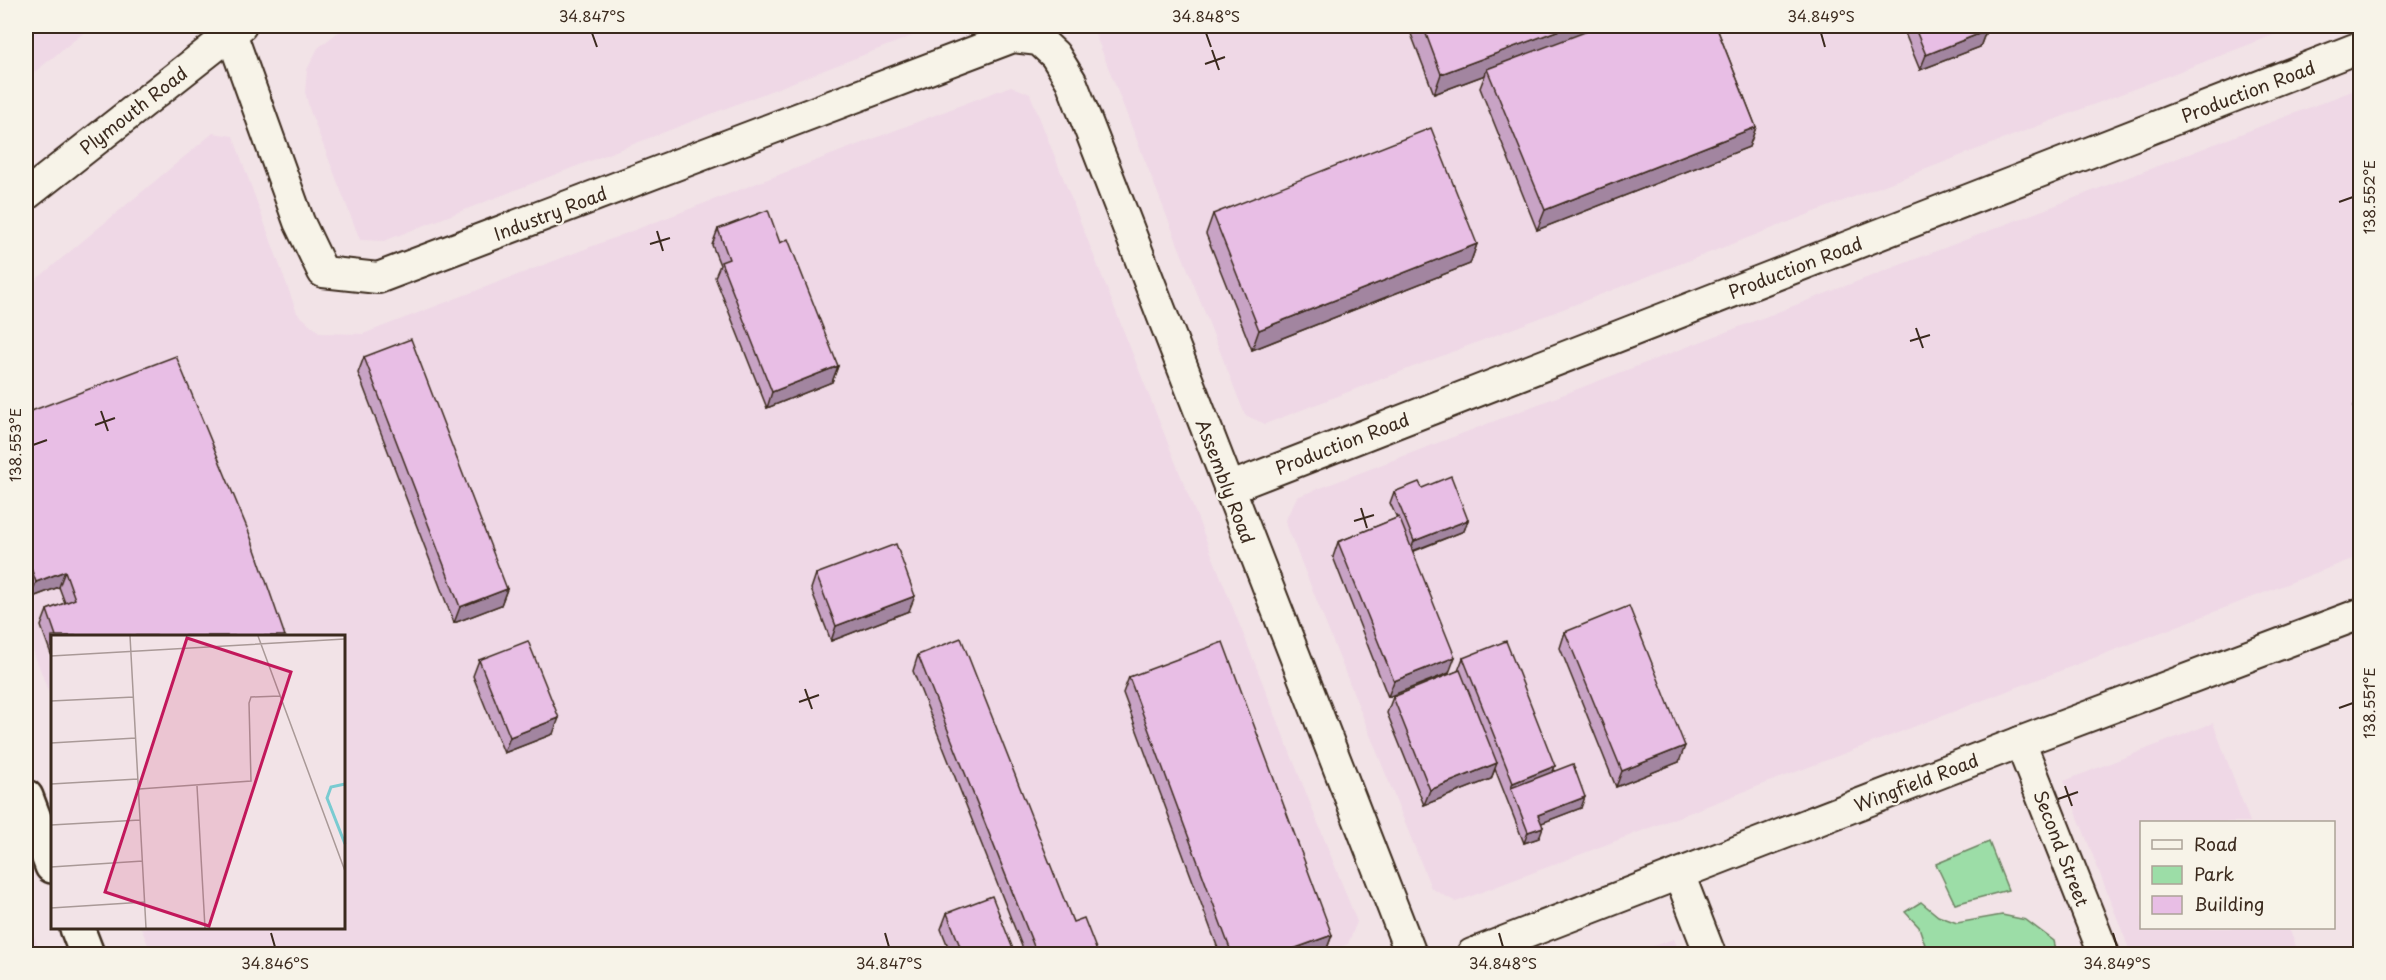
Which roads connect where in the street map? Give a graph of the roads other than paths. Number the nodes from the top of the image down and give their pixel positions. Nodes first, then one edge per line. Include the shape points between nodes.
1 (236, 29) edge
2 (1013, 38) joint
3 (2361, 47) edge
4 (26, 195) edge
5 (1229, 488) junction
6 (2361, 614) edge
7 (2020, 742) junction
8 (26, 797) edge
9 (51, 863) edge
10 (1679, 874) junction
11 (78, 929) edge
12 (87, 954) edge
13 (1411, 954) edge
14 (1472, 954) edge
15 (1710, 954) edge
16 (2104, 954) edge

1 - 2 street, Industry Road via 299,222 323,272 378,278
1 - 4 street, Plymouth Road
2 - 5 street, Assembly Road via 1039,40 1055,55 1071,81
3 - 5 street, Production Road
5 - 13 street, Assembly Road
6 - 7 street, Wingfield Road
7 - 10 street, Wingfield Road
7 - 16 street, Second Street
8 - 9 street
10 - 14 street, Wingfield Road
10 - 15 street
11 - 12 street

